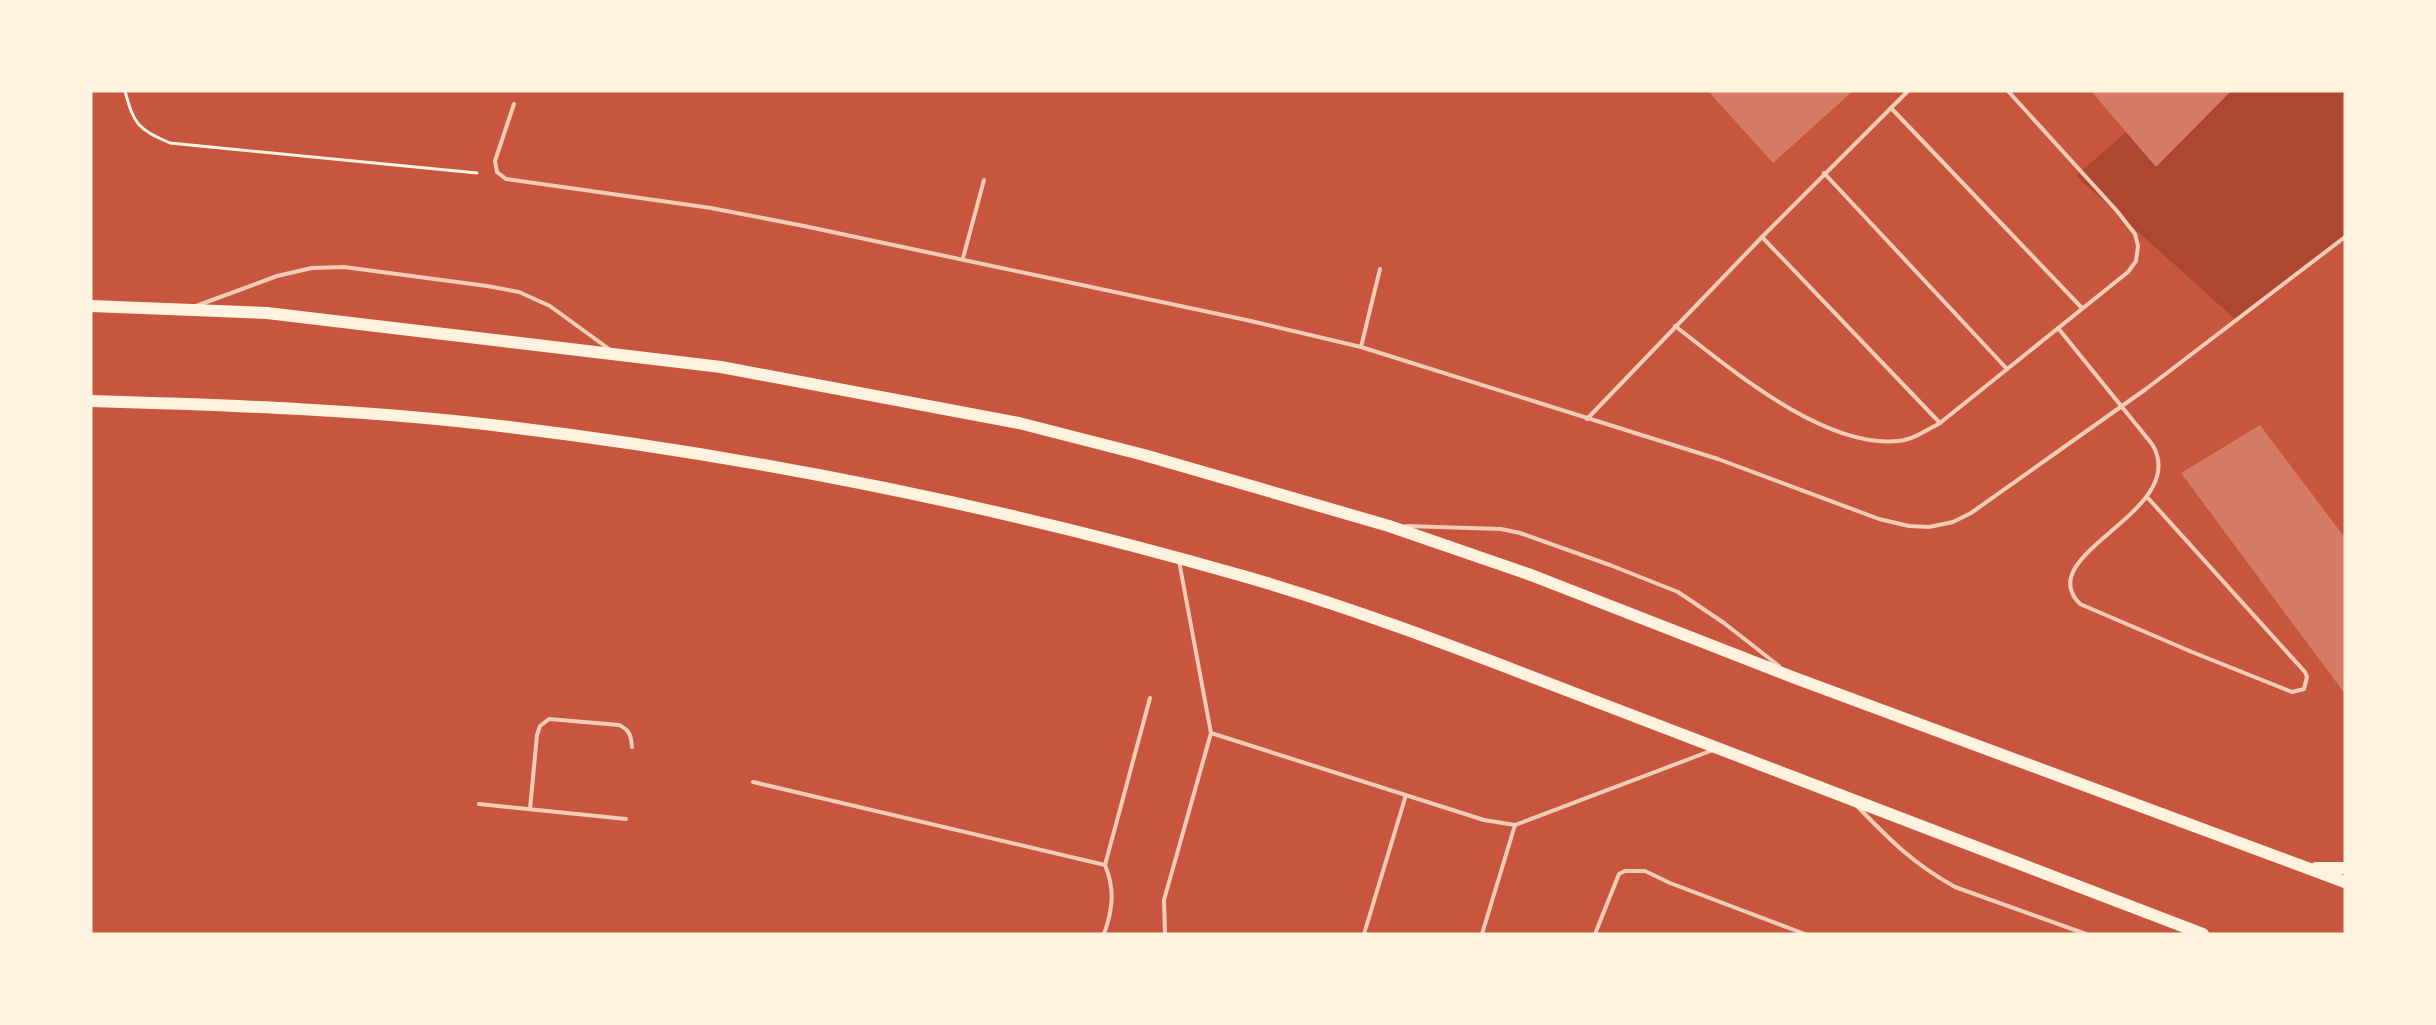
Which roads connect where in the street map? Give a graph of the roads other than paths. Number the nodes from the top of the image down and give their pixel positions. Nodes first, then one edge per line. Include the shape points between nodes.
1 (1908, 91) edge
2 (2008, 91) edge
3 (514, 104) dead end
4 (1891, 108) junction
5 (1824, 173) junction
6 (984, 180) dead end
7 (1762, 237) junction
8 (2345, 237) edge
9 (964, 258) junction
10 (1380, 269) dead end
11 (91, 306) edge
12 (2082, 308) junction
13 (185, 310) junction
14 (1675, 326) junction
15 (2058, 328) junction
16 (1361, 347) junction
17 (615, 353) junction
18 (2007, 369) junction
19 (91, 401) edge
20 (2120, 407) junction
21 (1587, 419) junction
22 (1940, 423) junction
23 (2148, 498) junction
24 (1389, 526) junction
25 (1179, 559) junction
26 (1795, 678) junction
27 (1150, 698) dead end
28 (1211, 733) junction
29 (632, 747) dead end
30 (1718, 748) junction
31 (753, 782) dead end
32 (1406, 795) junction
33 (1850, 799) junction
34 (479, 804) dead end
35 (530, 809) junction
36 (626, 819) dead end
37 (1515, 825) junction
38 (1105, 865) junction
39 (2309, 868) junction
40 (2345, 868) edge
41 (2345, 882) edge
42 (1104, 934) edge
43 (1165, 934) edge
44 (1364, 934) edge
45 (1482, 934) edge
46 (1595, 934) edge
47 (1805, 934) edge
48 (2086, 934) edge
49 (2203, 934) edge

1 - 4 lane
2 - 12 lane via 2134,234 2138,246 2136,261 2128,272
3 - 9 lane via 495,161 500,175 509,180 711,208
4 - 5 lane
4 - 12 lane
5 - 7 lane
5 - 18 lane
6 - 9 lane
7 - 14 lane
7 - 22 lane
8 - 20 lane
9 - 16 lane
10 - 16 lane
11 - 13 main road
12 - 15 lane
13 - 17 main road via 267,313
13 - 17 lane via 277,276 312,268 344,267 519,292 550,306
14 - 21 lane
14 - 22 lane via 1770,396 1832,430 1898,441
15 - 18 lane
15 - 20 lane
16 - 21 lane
17 - 24 main road via 721,366 1019,423 1144,455
18 - 22 lane
19 - 25 main road via 353,413 505,426 658,448 808,473 1030,520
20 - 21 lane via 1971,513 1953,522 1929,527 1879,519 1718,459
20 - 23 lane via 2156,449 2157,480
23 - 23 lane via 2075,564 2071,583 2074,598 2080,604 2201,656 2292,692 2304,689 2305,672
24 - 26 main road via 1531,575
24 - 26 lane via 1501,529 1610,565 1678,592
25 - 28 lane
25 - 30 main road via 1248,577 1378,621
26 - 39 main road
27 - 38 lane
28 - 32 lane
28 - 43 lane via 1166,892
29 - 35 lane via 632,737 619,725 549,719 540,726 537,735
30 - 33 main road
30 - 37 lane
31 - 38 lane
32 - 37 lane via 1484,820
32 - 44 lane
33 - 48 lane via 1897,846 1934,876 1955,887
33 - 49 main road
34 - 35 lane
35 - 36 lane
37 - 45 lane
38 - 42 lane via 1111,879 1112,899
39 - 40 main road
39 - 41 main road
46 - 47 lane via 1619,874 1636,870

